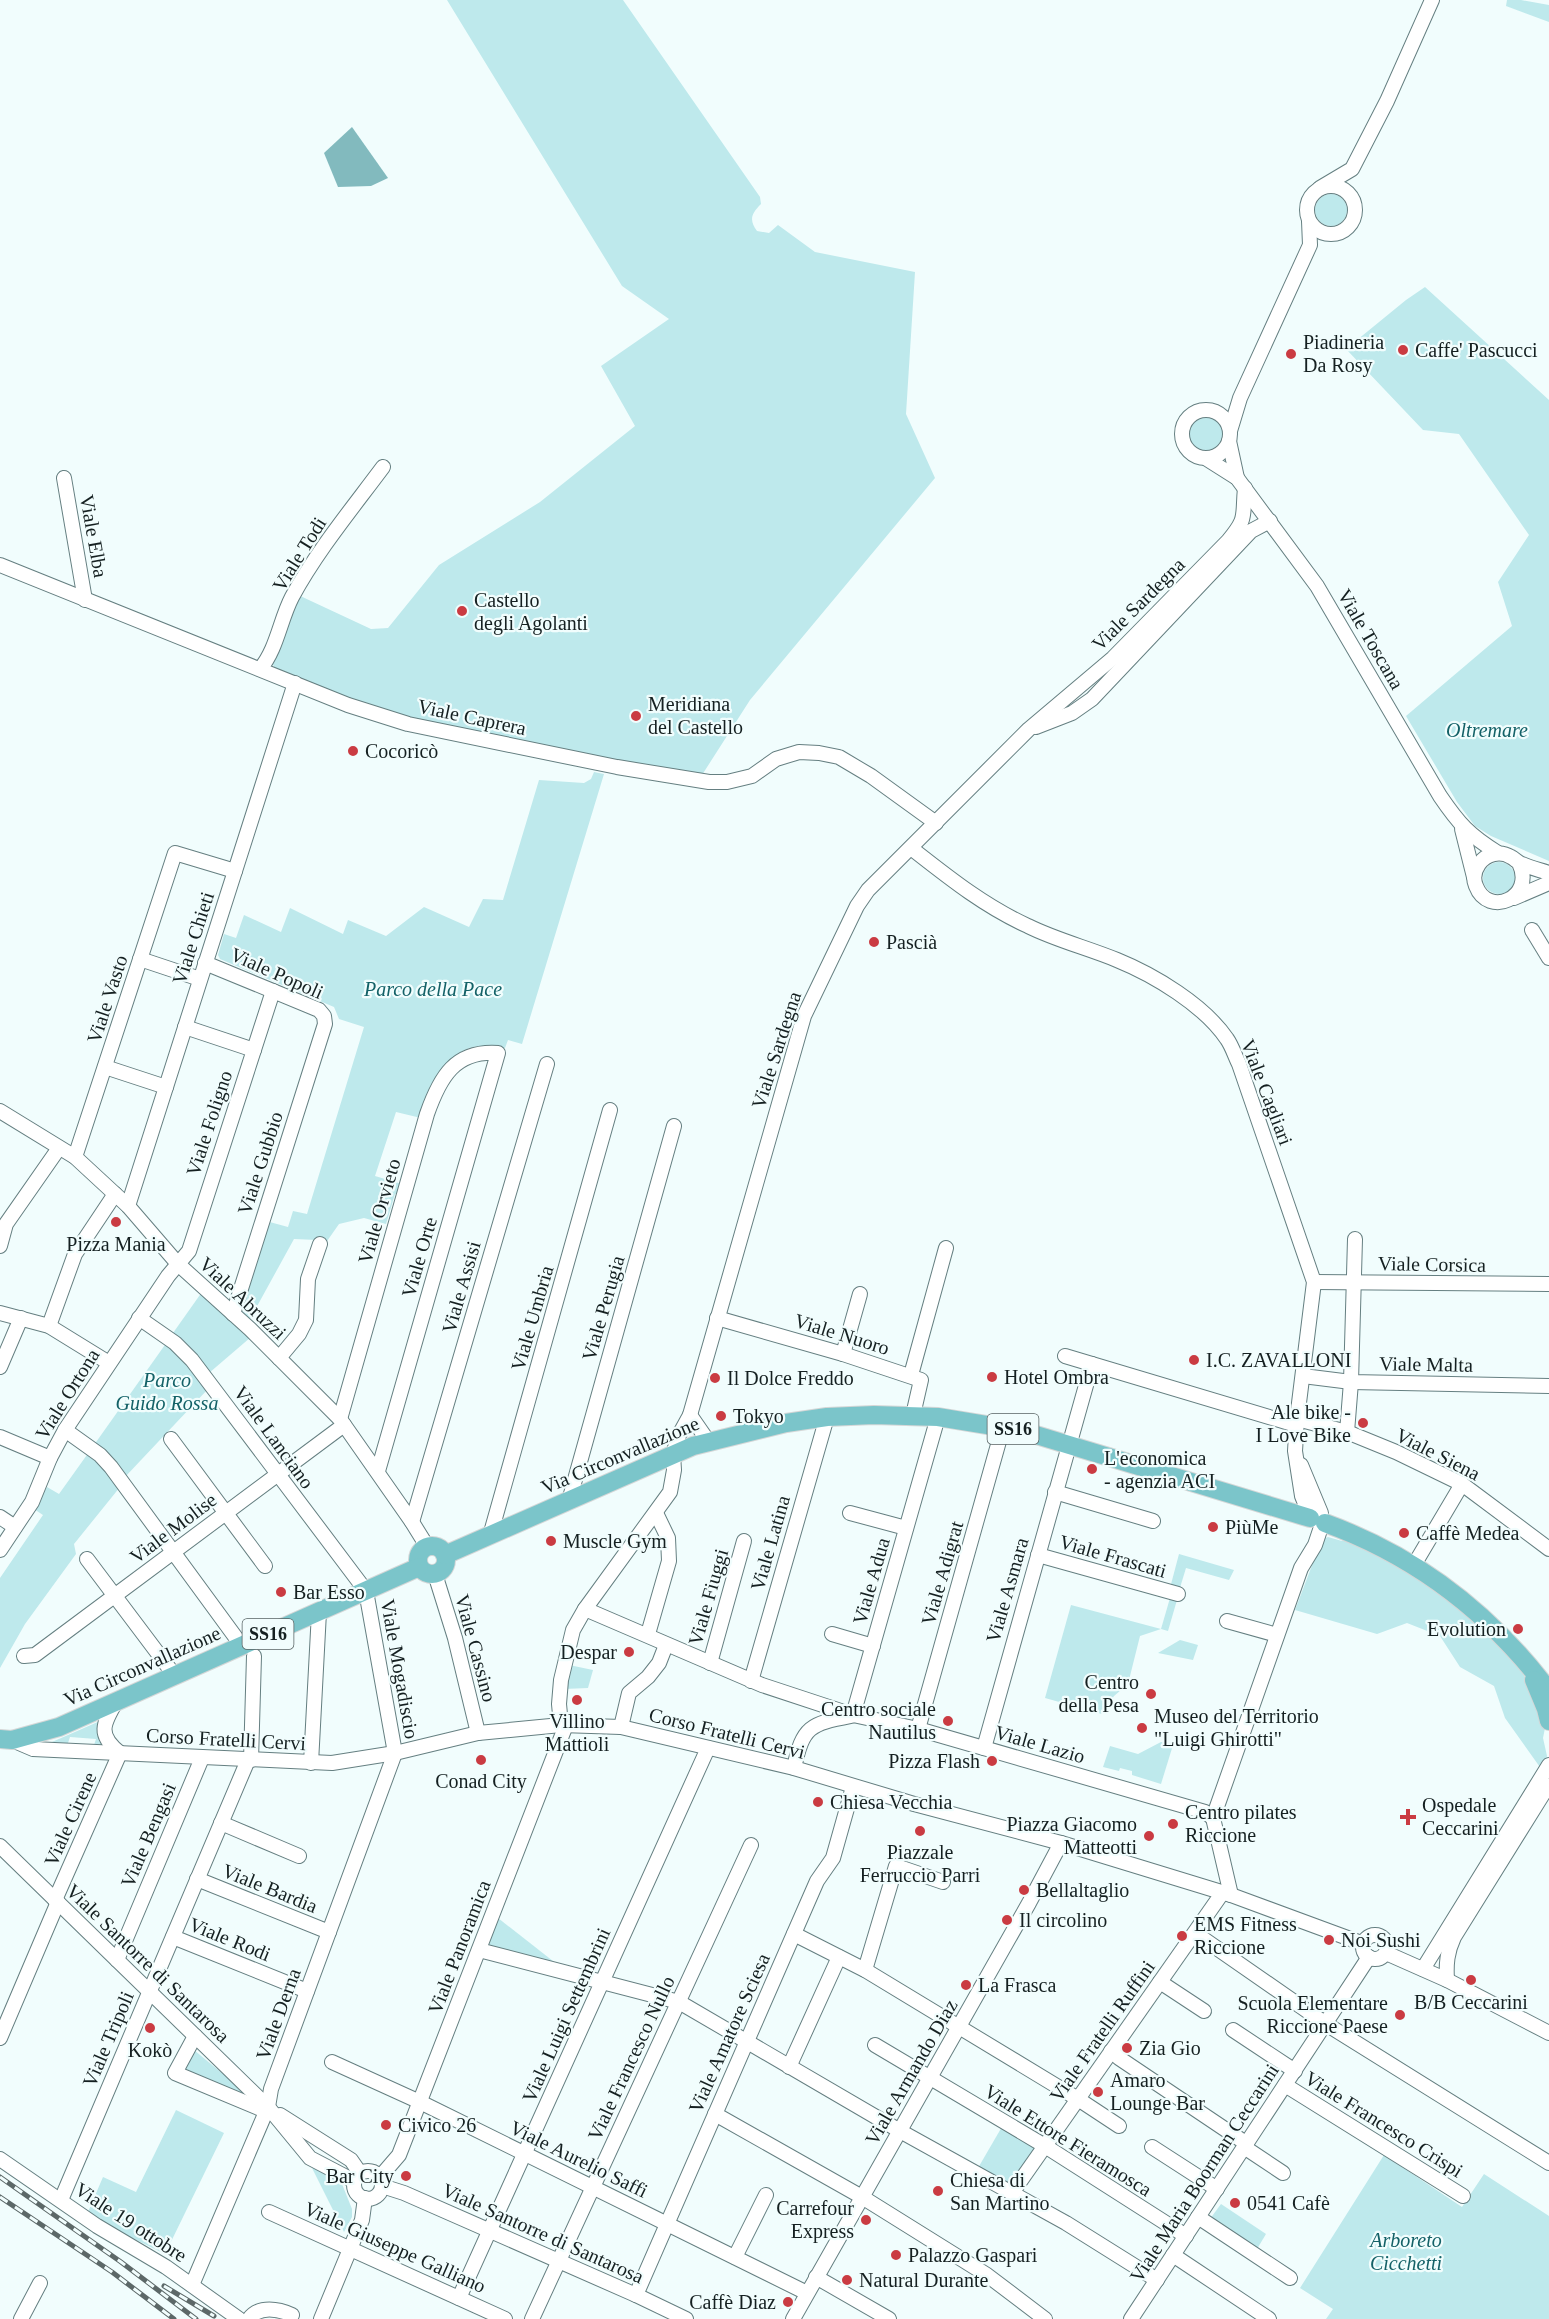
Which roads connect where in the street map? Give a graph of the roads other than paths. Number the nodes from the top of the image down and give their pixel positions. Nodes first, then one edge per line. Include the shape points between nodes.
1 (1432, 0) edge
2 (1352, 169) junction
3 (1320, 188) junction
4 (1355, 207) junction
5 (1309, 221) junction
6 (1340, 233) junction
7 (1310, 245) junction
8 (1240, 398) junction
9 (1214, 411) junction
10 (1230, 436) junction
11 (1207, 459) junction
12 (383, 468) dead end
13 (64, 478) dead end
14 (1241, 483) junction
15 (1270, 521) junction
16 (0, 565) edge
17 (85, 600) junction
18 (260, 669) junction
19 (295, 683) junction
20 (1029, 729) junction
21 (936, 823) junction
22 (1461, 826) junction
23 (911, 848) junction
24 (1498, 853) junction
25 (1519, 863) junction
26 (235, 871) junction
27 (1549, 873) edge
28 (1475, 883) junction
29 (1549, 883) edge
30 (1514, 898) junction
31 (1532, 930) dead end
32 (1549, 958) edge
33 (140, 959) junction
34 (206, 963) junction
35 (200, 979) junction
36 (273, 991) junction
37 (325, 1024) joint
38 (185, 1027) junction
39 (254, 1050) junction
40 (498, 1053) joint
41 (547, 1064) dead end
42 (105, 1067) junction
43 (166, 1087) junction
44 (610, 1110) dead end
45 (1, 1113) edge
46 (674, 1126) dead end
47 (59, 1148) junction
48 (75, 1158) junction
49 (115, 1194) junction
50 (128, 1206) junction
51 (1355, 1239) dead end
52 (320, 1244) dead end
53 (0, 1246) edge
54 (946, 1248) dead end
55 (178, 1264) junction
56 (1314, 1282) junction
57 (1354, 1282) junction
58 (1549, 1284) edge
59 (860, 1294) dead end
60 (0, 1313) edge
61 (233, 1314) junction
62 (21, 1318) junction
63 (139, 1318) junction
64 (717, 1318) junction
65 (50, 1326) junction
66 (843, 1354) junction
67 (1065, 1356) dead end
68 (279, 1358) junction
69 (109, 1364) junction
70 (1092, 1364) junction
71 (0, 1367) edge
72 (911, 1375) junction
73 (1303, 1376) junction
74 (1351, 1382) junction
75 (1549, 1386) edge
76 (690, 1415) junction
77 (913, 1415) junction
78 (827, 1417) junction
79 (938, 1417) junction
80 (342, 1422) junction
81 (1296, 1422) junction
82 (1003, 1427) junction
83 (65, 1430) junction
84 (1347, 1432) junction
85 (0, 1437) edge
86 (171, 1439) dead end
87 (708, 1441) junction
88 (1069, 1444) junction
89 (673, 1454) junction
90 (50, 1458) junction
91 (378, 1471) junction
92 (278, 1474) junction
93 (1462, 1484) junction
94 (1055, 1492) junction
95 (569, 1501) junction
96 (226, 1513) junction
97 (850, 1513) dead end
98 (656, 1514) junction
99 (0, 1517) edge
100 (1316, 1520) junction
101 (1153, 1521) dead end
102 (412, 1522) junction
103 (15, 1527) junction
104 (906, 1528) junction
105 (490, 1536) junction
106 (744, 1541) dead end
107 (425, 1548) junction
108 (1549, 1549) edge
109 (0, 1550) edge
110 (173, 1552) junction
111 (445, 1555) junction
112 (1038, 1555) junction
113 (87, 1559) dead end
114 (1413, 1565) junction
115 (266, 1566) dead end
116 (427, 1570) junction
117 (366, 1591) junction
118 (1178, 1594) dead end
119 (115, 1596) junction
120 (585, 1609) junction
121 (319, 1612) junction
122 (1227, 1621) dead end
123 (648, 1634) junction
124 (832, 1634) dead end
125 (1277, 1635) junction
126 (666, 1645) junction
127 (873, 1646) junction
128 (248, 1651) junction
129 (24, 1656) dead end
130 (1523, 1657) junction
131 (710, 1663) junction
132 (175, 1676) junction
133 (751, 1681) junction
134 (1549, 1691) edge
135 (116, 1702) junction
136 (853, 1715) junction
137 (1549, 1721) edge
138 (564, 1725) junction
139 (621, 1728) junction
140 (918, 1729) junction
141 (478, 1733) junction
142 (6, 1740) edge
143 (708, 1748) junction
144 (984, 1748) junction
145 (395, 1753) junction
146 (120, 1754) junction
147 (202, 1758) junction
148 (249, 1760) junction
149 (310, 1763) junction
150 (1549, 1765) edge
151 (794, 1768) junction
152 (1549, 1784) edge
153 (853, 1786) junction
154 (1213, 1818) junction
155 (221, 1823) junction
156 (1061, 1843) junction
157 (751, 1845) dead end
158 (0, 1846) edge
159 (299, 1856) dead end
160 (197, 1880) junction
161 (943, 1881) dead end
162 (1227, 1893) junction
163 (56, 1901) junction
164 (329, 1932) junction
165 (1195, 1933) junction
166 (794, 1934) junction
167 (172, 1937) junction
168 (479, 1950) junction
169 (1366, 1950) junction
170 (1386, 1953) junction
171 (839, 1957) junction
172 (117, 1960) junction
173 (1423, 1969) junction
174 (865, 1970) junction
175 (1447, 1980) junction
176 (1160, 1982) junction
177 (602, 1983) junction
178 (308, 1991) junction
179 (149, 1992) junction
180 (679, 2002) junction
181 (1204, 2011) dead end
182 (1326, 2024) junction
183 (959, 2028) junction
184 (1233, 2030) dead end
185 (1549, 2033) edge
186 (195, 2036) junction
187 (0, 2038) edge
188 (747, 2042) junction
189 (875, 2045) dead end
190 (1112, 2051) junction
191 (333, 2061) dead end
192 (789, 2067) junction
193 (1295, 2071) junction
194 (929, 2079) junction
195 (1285, 2085) junction
196 (1078, 2099) junction
197 (420, 2102) junction
198 (268, 2107) junction
199 (715, 2114) junction
200 (1119, 2127) dead end
201 (900, 2131) junction
202 (1246, 2145) junction
203 (1045, 2146) junction
204 (1152, 2147) dead end
205 (524, 2154) junction
206 (0, 2159) edge
207 (1549, 2163) edge
208 (1283, 2173) dead end
209 (357, 2177) junction
210 (381, 2182) junction
211 (593, 2187) junction
212 (1217, 2189) junction
213 (1012, 2193) junction
214 (766, 2195) dead end
215 (1462, 2196) dead end
216 (862, 2197) junction
217 (365, 2198) junction
218 (61, 2200) junction
219 (269, 2212) dead end
220 (1198, 2217) junction
221 (667, 2224) junction
222 (490, 2231) junction
223 (1186, 2236) junction
224 (351, 2248) junction
225 (1173, 2255) junction
226 (735, 2257) junction
227 (559, 2261) junction
228 (816, 2277) junction
229 (1290, 2278) dead end
230 (1157, 2280) junction
231 (40, 2283) dead end
232 (192, 2285) junction
233 (807, 2293) junction
234 (636, 2295) junction
235 (459, 2298) junction
236 (292, 2315) dead end
237 (21, 2319) edge
238 (239, 2319) edge
239 (249, 2319) edge
240 (321, 2319) edge
241 (505, 2319) edge
242 (532, 2319) edge
243 (686, 2319) edge
244 (793, 2319) edge
245 (889, 2319) edge
246 (1045, 2319) edge
247 (1131, 2319) edge
248 (1269, 2319) edge

1 - 2 street
2 - 3 street
2 - 4 street
3 - 4 street via 1343,189
3 - 5 street via 1307,203
4 - 6 street via 1352,222
5 - 6 street via 1319,232
5 - 7 street
6 - 7 street
7 - 8 street
8 - 9 street
8 - 10 street
9 - 10 street via 1225,419
9 - 11 street via 1197,411 1182,428 1185,447 1194,456
10 - 11 street via 1221,453
10 - 14 street, Viale Toscana
11 - 14 street, Viale Toscana
12 - 18 street, Viale Todi via 315,558 291,599 269,657
13 - 17 street, Viale Elba
14 - 15 street, Viale Toscana
14 - 20 street, Viale Sardegna via 1244,515 1228,541 1113,657
15 - 20 street, Viale Sardegna via 1251,531 1092,699 1072,712
15 - 22 street, Viale Toscana via 1317,586
16 - 17 street, Viale Caprera
17 - 18 street, Viale Caprera
18 - 19 street, Viale Caprera
19 - 21 street, Viale Caprera via 408,724 709,782 752,776 776,759 799,752 839,758
19 - 26 street, Viale Chieti
20 - 21 street, Viale Sardegna
21 - 23 street, Viale Sardegna
22 - 24 street, Viale Toscana
22 - 28 street, Viale Toscana
23 - 56 street, Viale Cagliari via 999,911 1029,927 1136,968 1204,1013 1227,1039 1239,1064
23 - 64 street, Viale Sardegna via 857,906 804,1016
24 - 25 street
24 - 28 street via 1479,862
25 - 27 street
25 - 30 street via 1524,878
26 - 33 street, Viale Vasto via 175,853
26 - 34 street, Viale Chieti
28 - 30 street via 1481,895 1493,902
29 - 30 street
31 - 32 street
33 - 35 street
33 - 42 street, Viale Vasto
34 - 35 street, Viale Chieti
34 - 36 street, Viale Popoli
35 - 38 street, Viale Chieti
36 - 37 street, Viale Popoli via 319,1010
36 - 39 street, Viale Foligno
37 - 61 street, Viale Gubbio
38 - 39 street
38 - 43 street, Viale Chieti
39 - 55 street, Viale Foligno via 189,1251
40 - 80 street, Viale Orvieto via 481,1052 465,1057 435,1092
40 - 91 street, Viale Orte
41 - 102 street, Viale Assisi
42 - 43 street
42 - 48 street, Viale Vasto
43 - 50 street, Viale Chieti
44 - 105 street, Viale Umbria
45 - 47 street, Viale Abruzzi
46 - 95 street, Viale Perugia
47 - 48 street, Viale Abruzzi
47 - 53 street via 6,1224
48 - 49 street, Viale Abruzzi
49 - 50 street, Viale Abruzzi
49 - 65 street via 75,1254
50 - 55 street, Viale Abruzzi
51 - 57 street
52 - 68 street via 308,1279 306,1320
54 - 72 street
55 - 61 street, Viale Abruzzi
55 - 63 street, Viale Ortona
56 - 57 street, Viale Corsica
56 - 73 street, Viale Cagliari
57 - 58 street, Viale Corsica
57 - 74 street
59 - 66 street
60 - 62 street
61 - 68 street, Viale Abruzzi
62 - 65 street
62 - 71 street
63 - 69 street, Viale Ortona
63 - 92 street, Viale Lanciano via 192,1360
64 - 66 street, Viale Nuoro
64 - 76 street, Viale Sardegna
65 - 69 street
66 - 72 street, Viale Nuoro
67 - 70 street, Viale Siena
68 - 80 street, Viale Abruzzi
69 - 83 street, Viale Ortona
70 - 81 street, Viale Siena
70 - 88 street, Viale Asmara
72 - 77 street via 921,1380
73 - 74 street, Viale Malta
73 - 81 street, Viale Cagliari
74 - 75 street, Viale Malta
74 - 84 street
76 - 87 street
76 - 89 street, Viale Sardegna
77 - 78 main road, Via Circonvallazione / SS16
77 - 79 main road, Via Circonvallazione / SS16
78 - 87 main road, Via Circonvallazione / SS16
78 - 133 street, Viale Latina
79 - 82 main road, Via Circonvallazione / SS16
79 - 104 street, Viale Adua
80 - 91 street, Viale Abruzzi
80 - 92 street, Viale Molise
81 - 84 street, Viale Siena
81 - 100 street, Viale Cagliari via 1295,1451
82 - 88 main road, Via Circonvallazione / SS16
82 - 140 street, Viale Adigrat
83 - 90 street, Viale Ortona
83 - 110 street via 111,1467
84 - 93 street, Viale Siena
85 - 90 street
86 - 96 street
87 - 89 main road, Via Circonvallazione / SS16
88 - 94 street, Viale Asmara
88 - 100 main road, Via Circonvallazione / SS16
89 - 95 main road, Via Circonvallazione / SS16
89 - 98 street, Viale Sardegna via 670,1492
90 - 103 street, Viale Ortona via 32,1502
91 - 102 street, Viale Abruzzi
92 - 96 street, Viale Molise
92 - 117 street, Viale Lanciano
93 - 108 street, Viale Siena
93 - 114 street
94 - 101 street
94 - 112 street, Viale Asmara
95 - 105 main road, Via Circonvallazione / SS16
96 - 110 street, Viale Molise
96 - 115 street
97 - 104 street, Viale Adua
98 - 120 street, Viale Sardegna
98 - 123 street via 668,1538 669,1561
99 - 103 street
100 - 114 main road, Via Circonvallazione / SS16 via 1375,1544
100 - 125 street
102 - 107 street, Viale Abruzzi
103 - 109 street, Viale Ortona
104 - 127 street, Viale Adua
105 - 111 main road, Via Circonvallazione / SS16
106 - 131 street, Viale Fiuggi
107 - 111 main road via 439,1548
107 - 116 main road via 419,1554
110 - 119 street, Viale Molise
110 - 128 street
111 - 116 main road via 442,1569
112 - 118 street, Viale Frascati
112 - 144 street, Viale Asmara
113 - 119 street
114 - 130 main road, Via Circonvallazione / SS16 via 1479,1612
116 - 117 main road, Via Circonvallazione / SS16
116 - 141 street, Viale Cassino via 456,1638
117 - 121 main road, Via Circonvallazione / SS16
117 - 145 street, Viale Mogadiscio
119 - 129 street, Viale Molise via 34,1655
119 - 132 street
120 - 123 street, Viale Lazio
120 - 138 street, Viale Sardegna via 573,1630 561,1680 559,1704
121 - 128 main road, Via Circonvallazione / SS16
121 - 149 street
122 - 125 street
123 - 126 street, Viale Lazio
124 - 127 street, Viale Adua
125 - 154 street
126 - 131 street, Viale Lazio
126 - 139 street via 654,1670 628,1693
127 - 136 street, Viale Adua
128 - 132 main road, Via Circonvallazione / SS16
128 - 148 street
130 - 134 main road, Via Circonvallazione / SS16
130 - 137 main road, Via Circonvallazione / SS16
131 - 133 street, Viale Lazio
132 - 135 main road, Via Circonvallazione / SS16
133 - 136 street, Viale Lazio
135 - 142 main road, Via Circonvallazione / SS16 via 59,1727
135 - 146 street, Corso Fratelli Cervi via 104,1726 105,1737
136 - 140 street, Viale Lazio
136 - 151 street, Viale Lazio via 814,1726 805,1734
138 - 139 street, Corso Fratelli Cervi
138 - 141 street, Corso Fratelli Cervi
138 - 168 street, Viale Panoramica
139 - 143 street, Corso Fratelli Cervi
140 - 144 street, Viale Lazio
141 - 145 street, Corso Fratelli Cervi
142 - 146 street via 33,1749
143 - 151 street, Corso Fratelli Cervi
143 - 177 street, Viale Luigi Settembrini
144 - 154 street, Viale Lazio via 1205,1812
145 - 149 street, Corso Fratelli Cervi
145 - 164 street, Viale Derna
146 - 147 street, Corso Fratelli Cervi
146 - 163 street, Viale Cirene
147 - 148 street, Corso Fratelli Cervi
147 - 172 street, Viale Bengasi
148 - 149 street, Corso Fratelli Cervi
148 - 155 street, Viale Tripoli
150 - 173 street
151 - 153 street, Corso Fratelli Cervi
152 - 175 street via 1454,1937 1447,1956
153 - 156 street, Corso Fratelli Cervi
153 - 166 street, Viale Amatore Sciesa via 833,1858 817,1881
154 - 162 street
155 - 159 street
155 - 160 street, Viale Tripoli
156 - 162 street, Corso Fratelli Cervi
156 - 183 street, Viale Armando Diaz
157 - 180 street, Viale Francesco Nullo
158 - 163 street, Viale Santorre di Santarosa
160 - 164 street, Viale Bardia
160 - 167 street, Viale Tripoli
161 - 174 street via 896,1866
162 - 165 street, Viale Fratelli Ruffini
162 - 169 street, Corso Fratelli Cervi
163 - 172 street, Viale Santorre di Santarosa
163 - 187 street, Viale Cirene
164 - 178 street, Viale Derna
165 - 176 street, Viale Fratelli Ruffini
165 - 182 street
166 - 171 street
166 - 188 street, Viale Amatore Sciesa
167 - 178 street, Viale Rodi
167 - 179 street, Viale Tripoli
168 - 177 street
168 - 197 street, Viale Panoramica
169 - 170 street via 1376,1959
169 - 170 street via 1368,1937 1380,1935 1387,1944
169 - 182 street, Viale Maria Boorman Ceccarini
170 - 173 street
171 - 174 street
171 - 192 street
172 - 179 street, Viale Santorre di Santarosa
173 - 175 street
174 - 183 street
175 - 185 street
176 - 181 street
176 - 190 street, Viale Fratelli Ruffini
177 - 180 street
177 - 205 street, Viale Luigi Settembrini
178 - 198 street, Viale Derna
179 - 186 street, Viale Santorre di Santarosa
179 - 218 street, Viale Tripoli
180 - 188 street
180 - 211 street, Viale Francesco Nullo
182 - 193 street, Viale Maria Boorman Ceccarini
182 - 207 street
183 - 194 street, Viale Armando Diaz
183 - 196 street
184 - 193 street
186 - 198 street, Viale Santorre di Santarosa
186 - 198 street via 175,2073 261,2109
188 - 192 street
188 - 199 street, Viale Amatore Sciesa
189 - 194 street, Viale Ettore Fieramosca
190 - 196 street, Viale Fratelli Ruffini
190 - 202 street
191 - 197 street, Viale Aurelio Saffi
192 - 201 street
193 - 195 street, Viale Maria Boorman Ceccarini
194 - 201 street, Viale Armando Diaz
194 - 203 street, Viale Ettore Fieramosca
195 - 202 street, Viale Maria Boorman Ceccarini
195 - 215 street, Viale Francesco Crispi
196 - 200 street
196 - 203 street, Viale Fratelli Ruffini
197 - 205 street, Viale Aurelio Saffi
197 - 210 street, Viale Panoramica via 399,2155
198 - 209 street, Viale Santorre di Santarosa via 351,2160
198 - 209 street, Viale Santorre di Santarosa via 310,2158
198 - 232 street, Viale Derna
199 - 216 street
199 - 221 street, Viale Amatore Sciesa
201 - 213 street
201 - 216 street, Viale Armando Diaz
202 - 208 street
202 - 212 street, Viale Maria Boorman Ceccarini
203 - 213 street, Viale Fratelli Ruffini
203 - 223 street, Viale Ettore Fieramosca
204 - 212 street
205 - 211 street, Viale Aurelio Saffi
205 - 222 street, Viale Luigi Settembrini
206 - 218 street, Viale 19 ottobre
209 - 210 street via 371,2171
209 - 217 street via 355,2191
210 - 217 street via 376,2196
210 - 222 street, Viale Santorre di Santarosa
211 - 221 street, Viale Aurelio Saffi
211 - 227 street, Viale Francesco Nullo
212 - 220 street, Viale Maria Boorman Ceccarini
213 - 230 street
214 - 226 street
216 - 228 street, Viale Armando Diaz
216 - 246 street via 987,2275
217 - 224 street via 362,2220
218 - 232 street, Viale 19 ottobre
219 - 224 street, Viale Giuseppe Galliano
220 - 223 street, Viale Maria Boorman Ceccarini
220 - 229 street
221 - 226 street, Viale Aurelio Saffi
221 - 234 street, Viale Amatore Sciesa
222 - 227 street, Viale Santorre di Santarosa
222 - 235 street, Viale Luigi Settembrini
223 - 225 street, Viale Maria Boorman Ceccarini
224 - 235 street, Viale Giuseppe Galliano
224 - 240 street
225 - 230 street, Viale Maria Boorman Ceccarini
225 - 248 street
226 - 233 street, Viale Aurelio Saffi
227 - 234 street, Viale Santorre di Santarosa
227 - 242 street, Viale Francesco Nullo
228 - 233 street, Viale Armando Diaz
228 - 245 street
230 - 247 street, Viale Maria Boorman Ceccarini
231 - 237 street
232 - 238 street, Viale 19 ottobre
233 - 244 street, Viale Armando Diaz
234 - 243 street, Viale Santorre di Santarosa
235 - 241 street, Viale Giuseppe Galliano
236 - 239 street via 283,2310 263,2310

